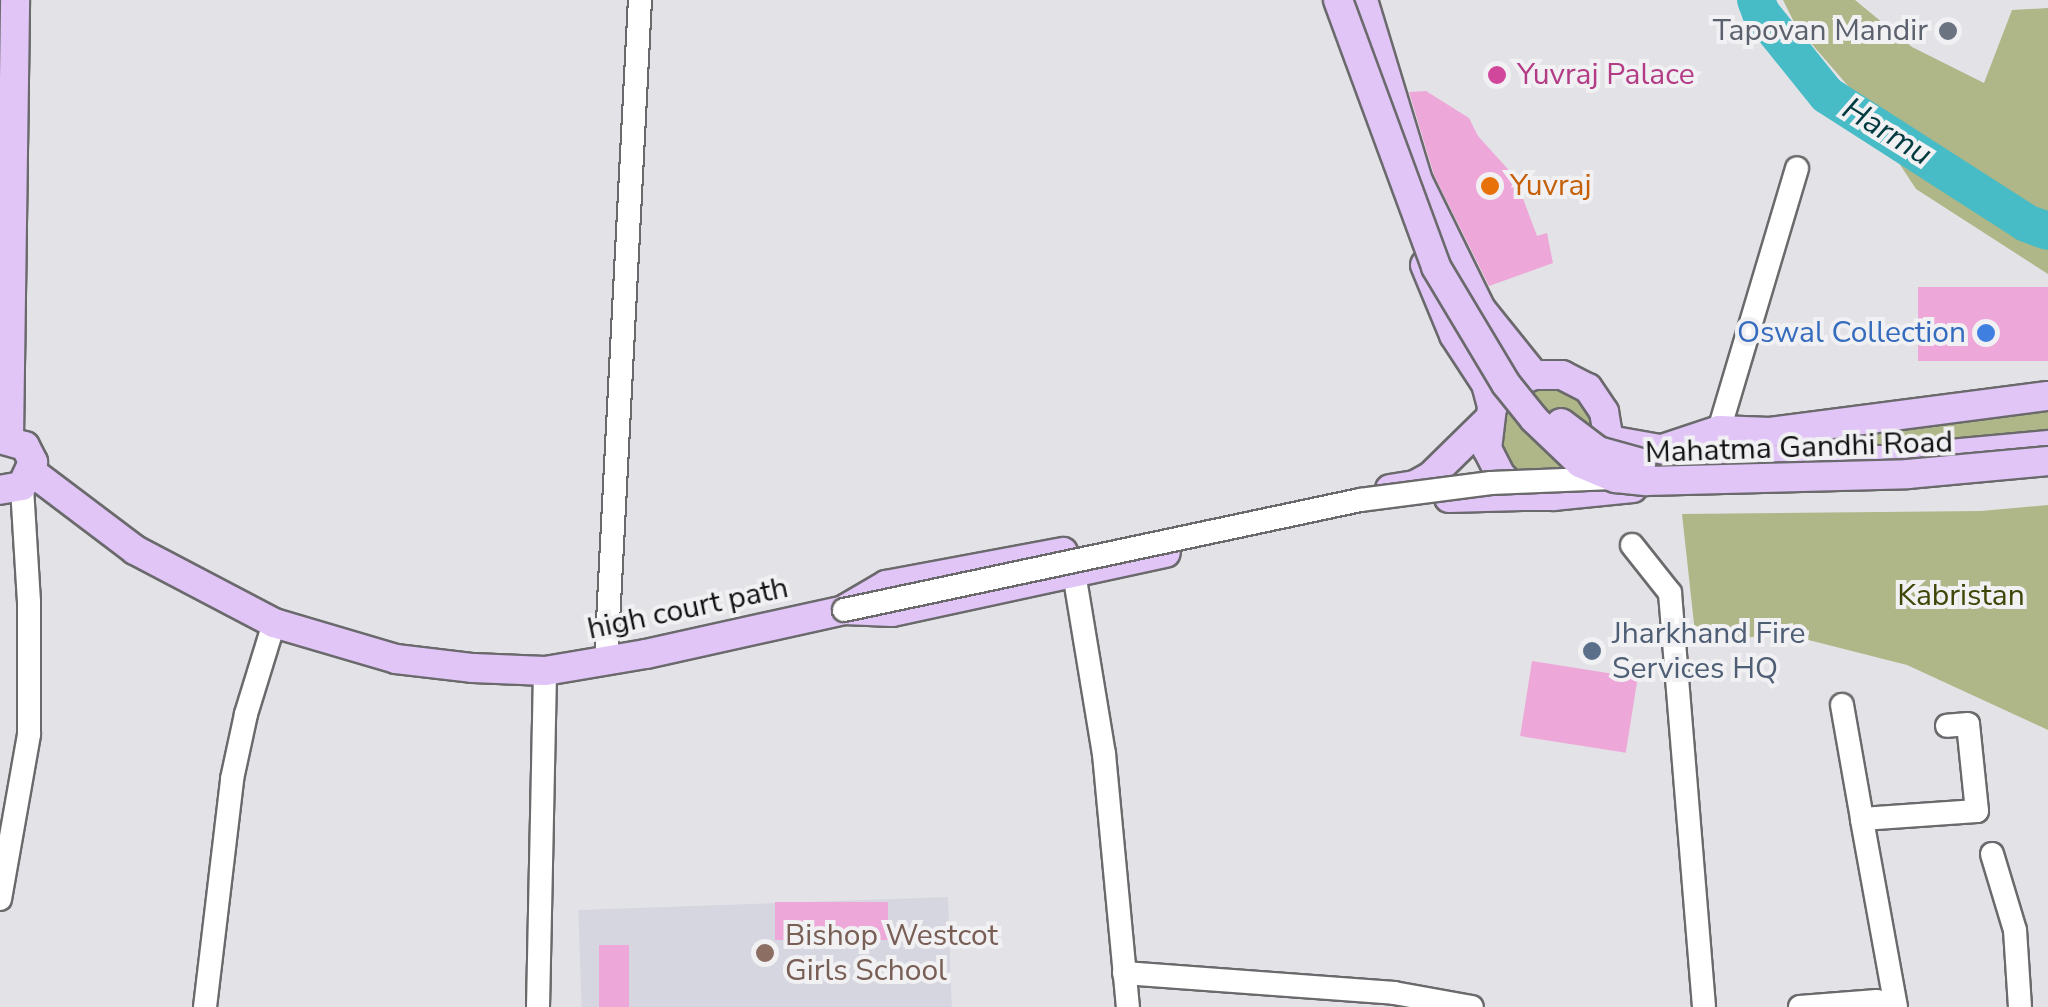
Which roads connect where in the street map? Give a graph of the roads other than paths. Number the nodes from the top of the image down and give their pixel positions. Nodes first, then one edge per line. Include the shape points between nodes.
1 (16, 0) edge
2 (640, 0) edge
3 (1326, 0) edge
4 (1338, 0) edge
5 (1352, 0) edge
6 (1363, 0) edge
7 (1797, 168) dead end
8 (1534, 374) junction
9 (2048, 396) edge
10 (1490, 414) junction
11 (1719, 430) junction
12 (4, 439) edge
13 (1609, 440) junction
14 (2048, 449) edge
15 (1657, 450) junction
16 (2048, 463) edge
17 (1616, 478) junction
18 (18, 483) edge
19 (1522, 496) junction
20 (1553, 496) junction
21 (1632, 545) dead end
22 (1074, 573) junction
23 (844, 610) junction
24 (274, 623) junction
25 (606, 660) junction
26 (545, 670) junction
27 (1842, 705) dead end
28 (1948, 726) dead end
29 (1862, 819) junction
30 (1992, 854) dead end
31 (0, 899) edge
32 (1124, 973) junction
33 (1701, 1003) edge
34 (205, 1007) edge
35 (538, 1007) edge
36 (1128, 1007) edge
37 (1472, 1007) edge
38 (1800, 1007) edge
39 (1894, 1007) edge
40 (2020, 1007) edge

1 - 12 main road
2 - 25 street
3 - 10 main road via 1454,335 1486,384
4 - 17 main road, bridge via 1410,203 1465,318 1534,419 1580,462
5 - 14 main road, bridge via 1454,278 1528,388 1583,442 1631,462 1712,466 1860,467
6 - 8 main road via 1418,181 1481,309
7 - 11 street
8 - 10 main road via 1509,386
8 - 13 main road via 1562,375 1588,388 1604,412
9 - 11 main road via 1770,432
10 - 19 main road via 1487,449 1500,476
10 - 23 main road via 1432,476 1415,485 886,586
11 - 15 main road
12 - 18 main road, high court path via 30,454
13 - 15 main road, Mahatma Gandhi Road
13 - 20 main road via 1600,467 1580,488
14 - 15 main road, Mahatma Gandhi Road via 1885,460 1716,458
16 - 17 main road, bridge via 1826,478
16 - 20 main road, Mahatma Gandhi Road via 1876,483 1608,488
17 - 23 street, bridge via 1491,482 1360,500
18 - 24 main road, high court path
18 - 31 street via 29,602 28,734
19 - 20 main road
19 - 22 main road via 1350,513
21 - 33 street via 1670,593
22 - 23 main road via 892,612
22 - 32 street via 1104,754
23 - 25 main road, high court path
24 - 26 main road, high court path via 396,659
24 - 34 street via 232,779
25 - 26 main road, high court path
26 - 35 street
27 - 29 street
28 - 29 street via 1968,724 1977,811
29 - 39 street
30 - 40 street via 2016,930
32 - 36 street
32 - 37 street via 1394,994
38 - 39 street via 1877,1001

